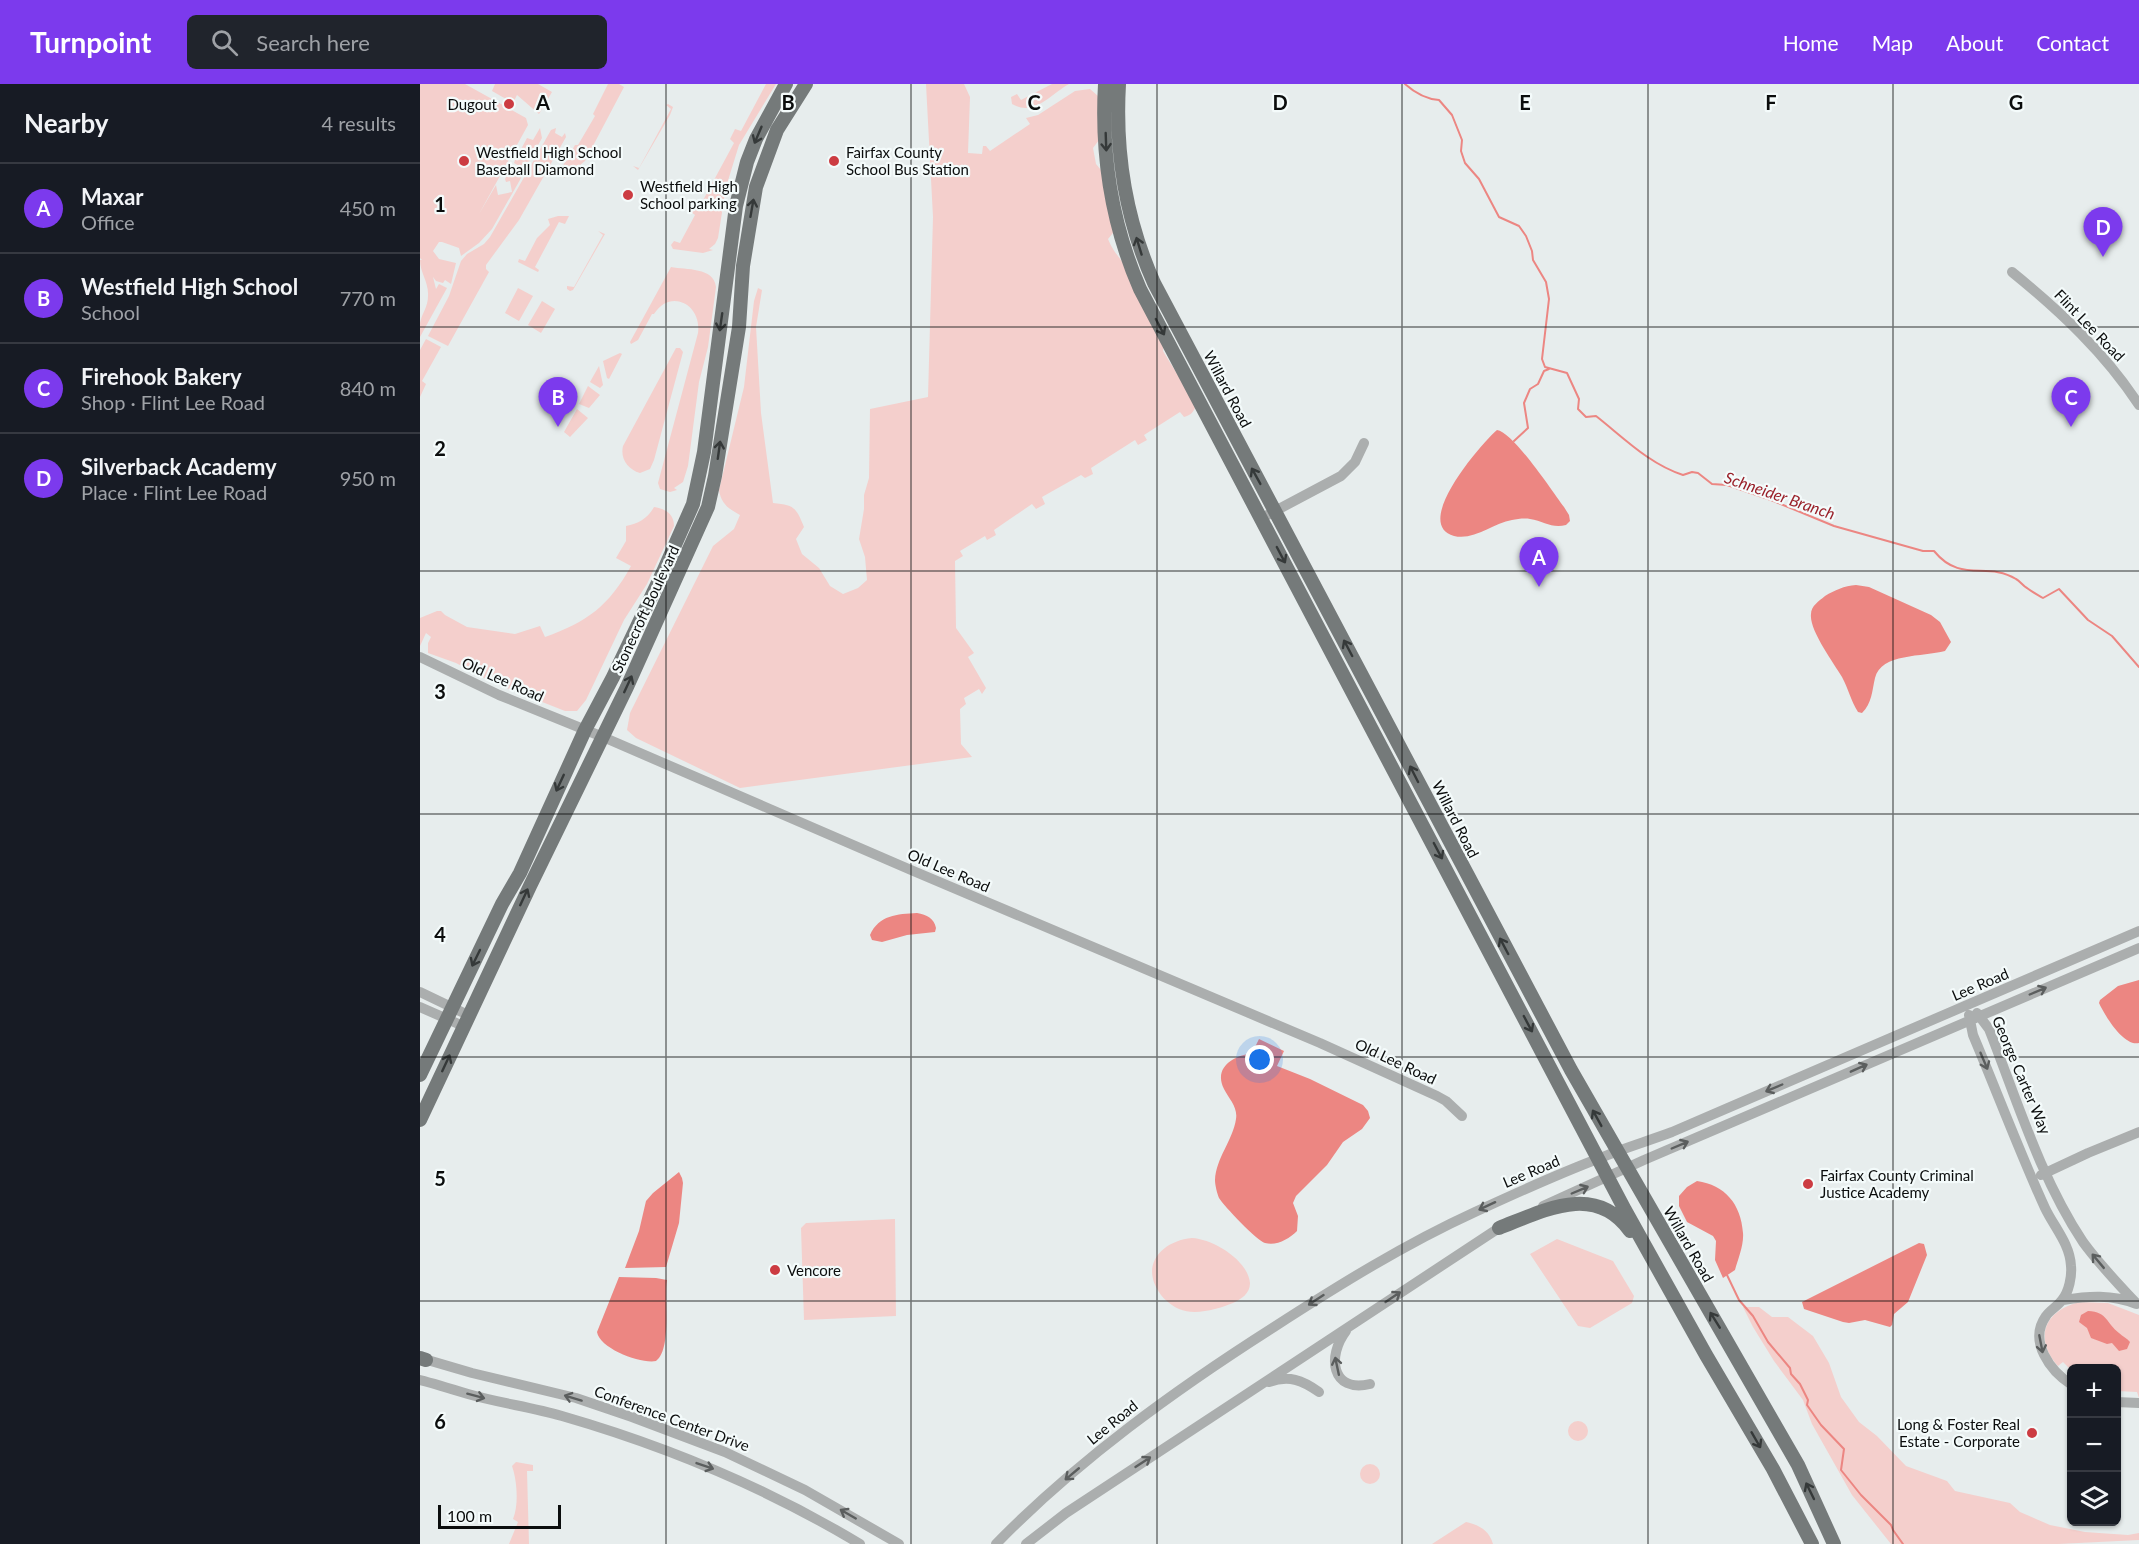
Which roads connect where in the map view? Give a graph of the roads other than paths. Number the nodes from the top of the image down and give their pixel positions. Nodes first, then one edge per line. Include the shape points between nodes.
1 (786, 84) edge
2 (806, 84) edge
3 (1105, 84) edge
4 (1119, 84) edge
5 (2012, 272) dead end
6 (2139, 405) edge
7 (1364, 442) dead end
8 (1276, 511) junction
9 (1262, 518) junction
10 (420, 657) edge
11 (585, 730) junction
12 (603, 737) junction
13 (2139, 931) edge
14 (2139, 948) edge
15 (420, 992) edge
16 (1968, 1005) junction
17 (420, 1007) edge
18 (450, 1013) junction
19 (1981, 1016) junction
20 (466, 1020) junction
21 (1970, 1021) junction
22 (420, 1075) edge
23 (1462, 1116) dead end
24 (420, 1120) edge
25 (2139, 1132) edge
26 (1616, 1152) junction
27 (1598, 1158) junction
28 (1626, 1168) junction
29 (2046, 1173) junction
30 (1608, 1178) junction
31 (2033, 1179) junction
32 (1499, 1228) junction
33 (1659, 1271) junction
34 (2063, 1300) junction
35 (2138, 1305) edge
36 (1350, 1325) junction
37 (422, 1359) edge
38 (420, 1380) edge
39 (2067, 1380) edge
40 (1370, 1384) dead end
41 (1258, 1386) junction
42 (1319, 1392) dead end
43 (2121, 1402) edge
44 (2139, 1403) edge
45 (996, 1543) edge
46 (860, 1544) edge
47 (900, 1544) edge
48 (1026, 1544) edge
49 (1812, 1544) edge
50 (1834, 1544) edge

1 -> 11 main road, Stonecroft Boulevard via 756,139 736,206 704,452 693,504
12 -> 2 main road, Stonecroft Boulevard via 708,507 739,327 756,187 777,130
3 -> 9 main road, Willard Road via 1110,189 1128,261
8 -> 4 main road, Willard Road via 1142,256 1124,186
5 - 6 street, Flint Lee Road via 2081,333
7 - 8 street via 1355,462 1341,476
8 - 9 street
26 -> 8 main road, Willard Road
9 -> 27 main road, Willard Road
10 - 11 street, Old Lee Road
11 - 12 street, Old Lee Road
11 -> 18 main road, Stonecroft Boulevard
20 -> 12 main road, Stonecroft Boulevard
12 - 23 street, Old Lee Road via 1320,1043 1437,1096
13 - 16 street, Lee Road
19 -> 14 street, Lee Road
15 - 18 street
16 - 19 street, George Carter Way
16 - 21 street, George Carter Way
16 -> 26 street, Lee Road via 1672,1132
17 - 18 street
18 - 20 street
18 - 22 main road, Stonecroft Boulevard
19 - 21 street, Lee Road
19 - 29 street, George Carter Way
24 -> 20 main road, Stonecroft Boulevard
28 -> 21 street, Lee Road
21 -> 31 street, George Carter Way
25 - 29 street
26 - 27 street, Lee Road
26 - 28 main road, Willard Road
27 - 30 main road, Willard Road
27 -> 45 street, Lee Road via 1447,1225 1337,1286 1210,1368 1130,1426
28 - 30 street, Lee Road
50 -> 28 main road, Willard Road via 1798,1465
29 - 31 street
35 -> 29 street, George Carter Way via 2083,1242
32 -> 30 street, Lee Road
30 - 33 main road, Willard Road
31 - 34 street, George Carter Way via 2069,1251 2072,1266
32 - 33 main road via 1559,1206 1596,1206 1620,1219
36 -> 32 street, Lee Road
33 -> 49 main road, Willard Road
34 - 35 street, George Carter Way via 2105,1296
34 -> 39 street, George Carter Way via 2045,1317 2039,1337 2049,1364
40 -> 36 street via 1346,1383 1335,1370 1338,1345
36 - 41 street, Lee Road
47 -> 37 street, Conference Center Drive via 805,1490 725,1452 576,1398
38 -> 46 street via 559,1415 666,1451 753,1486
41 - 42 street via 1277,1379 1294,1379
48 -> 41 street, Lee Road via 1066,1512
43 - 44 street

